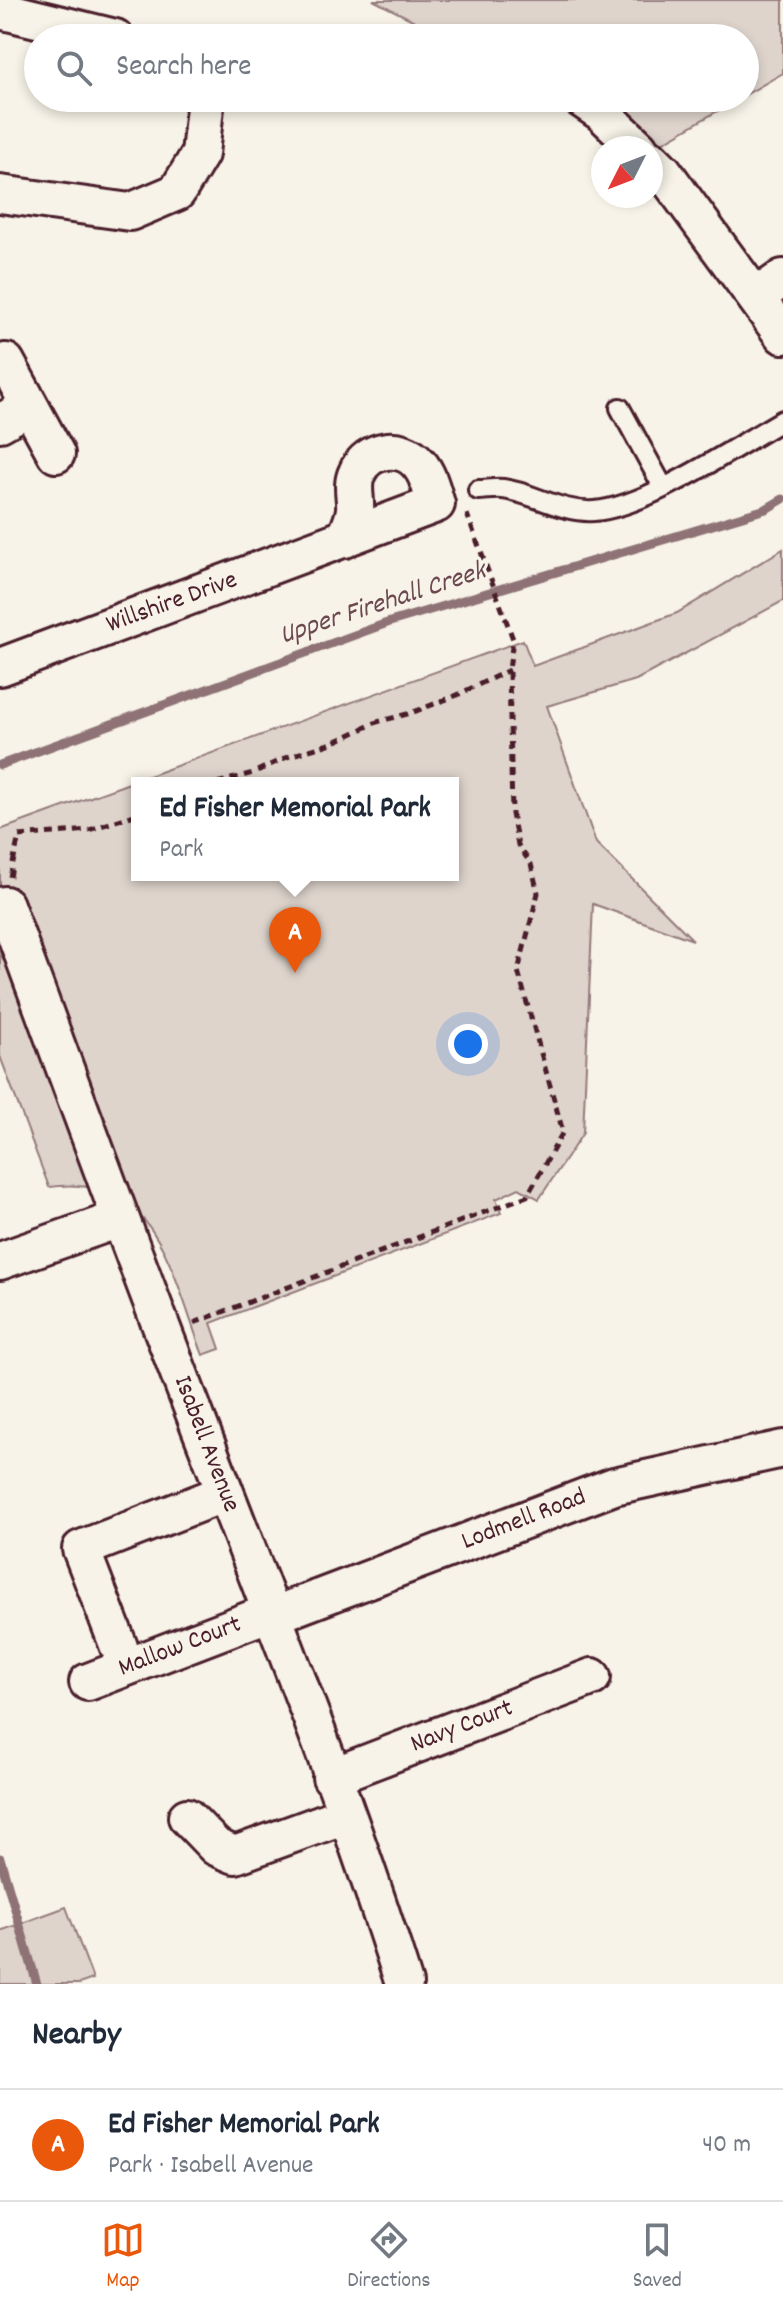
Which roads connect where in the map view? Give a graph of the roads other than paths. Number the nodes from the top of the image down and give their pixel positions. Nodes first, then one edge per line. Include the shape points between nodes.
1 (0, 10) edge
2 (58, 24) edge
3 (204, 112) edge
4 (601, 112) edge
5 (626, 136) edge
6 (663, 171) edge
7 (0, 194) edge
8 (770, 288) edge
9 (783, 335) edge
10 (6, 362) dead end
11 (620, 408) dead end
12 (15, 414) edge
13 (783, 420) edge
14 (56, 454) dead end
15 (663, 487) junction
16 (478, 490) dead end
17 (345, 539) dead end
18 (0, 667) edge
19 (5, 905) road end
20 (119, 1219) junction
21 (0, 1261) edge
22 (783, 1449) edge
23 (225, 1493) junction
24 (272, 1614) junction
25 (119, 1647) dead end
26 (592, 1677) dead end
27 (88, 1682) dead end
28 (331, 1777) junction
29 (345, 1815) junction
30 (187, 1817) dead end
31 (404, 1984) edge

1 - 2 street
3 - 7 street via 200,154 177,192 130,212
4 - 5 street
6 - 8 street
8 - 9 street
10 - 12 street
11 - 15 lane
12 - 14 street
13 - 15 lane
15 - 16 lane via 624,505 593,511 568,509 504,489
17 - 18 street, Willshire Drive
19 - 20 street, Isabell Avenue
20 - 21 street
20 - 23 street, Isabell Avenue
22 - 24 street, Lodmell Road via 614,1486
23 - 24 street, Isabell Avenue
23 - 25 street via 81,1549
24 - 27 street, Mallow Court
24 - 28 street, Isabell Avenue
26 - 28 street, Navy Court
28 - 29 street, Isabell Avenue
29 - 30 street via 235,1855 216,1847
29 - 31 street, Isabell Avenue

